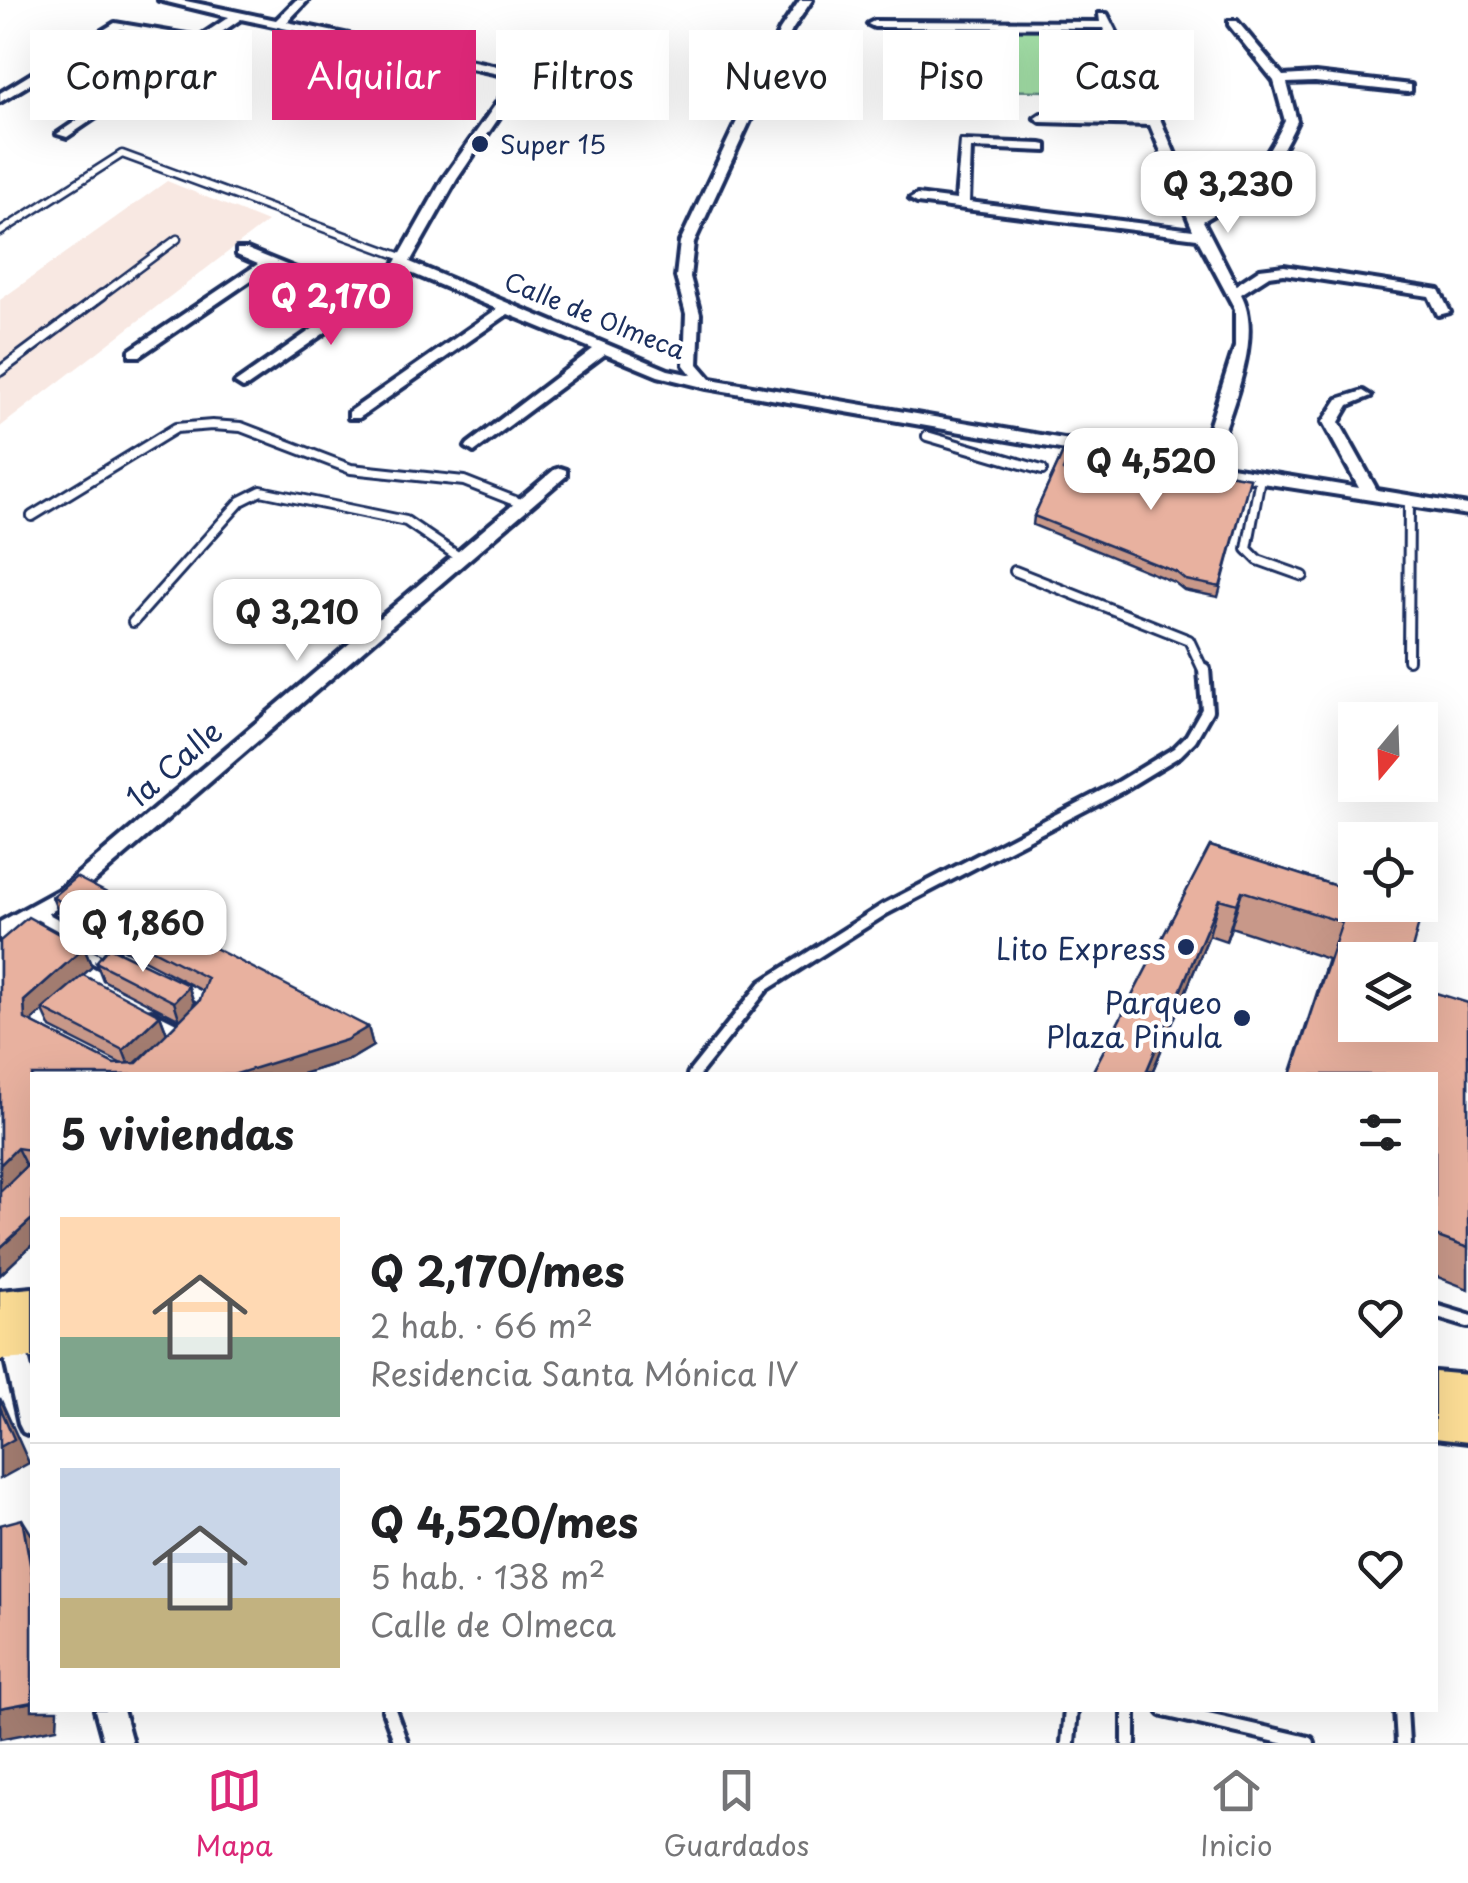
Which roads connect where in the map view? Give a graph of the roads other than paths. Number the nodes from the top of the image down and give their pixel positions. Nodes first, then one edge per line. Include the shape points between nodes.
1 (165, 0) edge
2 (302, 0) edge
3 (806, 0) edge
4 (194, 3) edge
5 (240, 16) junction
6 (1233, 23) dead end
7 (279, 24) junction
8 (874, 24) dead end
9 (112, 30) edge
10 (145, 30) edge
11 (218, 30) edge
12 (30, 80) edge
13 (1280, 80) junction
14 (1407, 88) dead end
15 (0, 98) edge
16 (84, 120) edge
17 (1117, 120) edge
18 (1155, 121) junction
19 (63, 134) dead end
20 (1040, 148) dead end
21 (917, 199) dead end
22 (962, 204) junction
23 (1197, 219) junction
24 (0, 232) edge
25 (1202, 235) junction
26 (177, 240) dead end
27 (242, 252) dead end
28 (268, 263) junction
29 (403, 268) junction
30 (1235, 292) junction
31 (360, 301) junction
32 (500, 311) junction
33 (1443, 312) dead end
34 (135, 352) dead end
35 (598, 354) junction
36 (0, 371) edge
37 (243, 383) dead end
38 (707, 384) junction
39 (1363, 396) dead end
40 (354, 415) dead end
41 (972, 430) junction
42 (927, 436) dead end
43 (474, 447) dead end
44 (964, 447) junction
45 (1204, 469) junction
46 (1042, 470) dead end
47 (560, 473) dead end
48 (1260, 478) junction
49 (1370, 493) junction
50 (1409, 501) junction
51 (525, 505) junction
52 (1468, 510) edge
53 (32, 516) dead end
54 (460, 557) junction
55 (1016, 572) dead end
56 (1303, 576) dead end
57 (133, 622) dead end
58 (1408, 660) dead end
59 (28, 916) junction
60 (0, 932) edge
61 (111, 960) junction
62 (129, 962) edge
63 (96, 976) edge
64 (173, 984) edge
65 (135, 1007) edge
66 (191, 1022) junction
67 (170, 1042) edge
68 (694, 1072) edge
69 (30, 1309) edge
70 (1438, 1312) edge
71 (1468, 1321) edge
72 (16, 1331) edge
73 (1438, 1391) edge
74 (1468, 1394) edge
75 (30, 1412) edge
76 (1438, 1419) edge
77 (1468, 1423) edge
78 (110, 1712) edge
79 (390, 1712) edge
80 (1071, 1712) edge
81 (1129, 1712) edge
82 (1173, 1712) edge
83 (1401, 1712) edge
84 (118, 1743) edge
85 (401, 1743) edge
86 (1068, 1743) edge
87 (1128, 1743) edge
88 (1308, 1743) edge
89 (1403, 1743) edge

1 - 4 street
2 - 7 street
3 - 38 street via 688,242 683,277 693,314 691,366
4 - 5 street
5 - 7 street
5 - 11 street
6 - 13 street
7 - 29 street via 498,68 519,79 450,179
8 - 18 street via 1105,20
9 - 10 street
12 - 15 street
13 - 14 street
13 - 23 street via 1291,122 1264,176
16 - 19 street
17 - 18 street
18 - 23 street
20 - 22 street via 965,144
21 - 22 street
22 - 25 street
23 - 25 street
24 - 29 lane via 122,154
25 - 30 street
26 - 36 lane
27 - 28 street
28 - 31 street
28 - 34 street
29 - 31 street
29 - 32 street, Calle de Olmeca
30 - 33 street via 1265,272 1296,271 1434,293
30 - 45 street via 1242,346
31 - 37 street
32 - 35 street, Calle de Olmeca
32 - 40 street
35 - 38 street, Calle de Olmeca
35 - 43 street
38 - 41 street, Calle de Olmeca
39 - 49 street via 1343,402 1331,422
41 - 44 lane
41 - 45 street, Calle de Olmeca via 1159,467
42 - 44 lane
44 - 46 lane
45 - 48 street, Calle de Olmeca
47 - 51 street, 1a Calle
48 - 49 street, Calle de Olmeca
48 - 56 lane via 1248,549 1258,560
49 - 50 street, Calle de Olmeca
50 - 52 street, Calle de Olmeca
50 - 58 lane
51 - 53 lane via 464,481 350,468 241,426 212,424 176,428
51 - 54 street, 1a Calle
54 - 57 lane via 406,521 261,491 241,501
54 - 59 street, 1a Calle via 66,894
55 - 68 lane via 1189,640 1208,691 1208,710 1191,738 1154,768 953,871 764,986
59 - 60 street, 1a Calle
59 - 61 lane
61 - 62 lane
61 - 63 lane
64 - 66 lane via 205,998
65 - 66 lane
66 - 67 lane
69 - 72 main road
70 - 71 lane
72 - 75 street
73 - 74 main road
76 - 77 main road
78 - 84 street
79 - 85 lane
80 - 86 lane
81 - 87 lane
82 - 88 lane
83 - 89 lane

